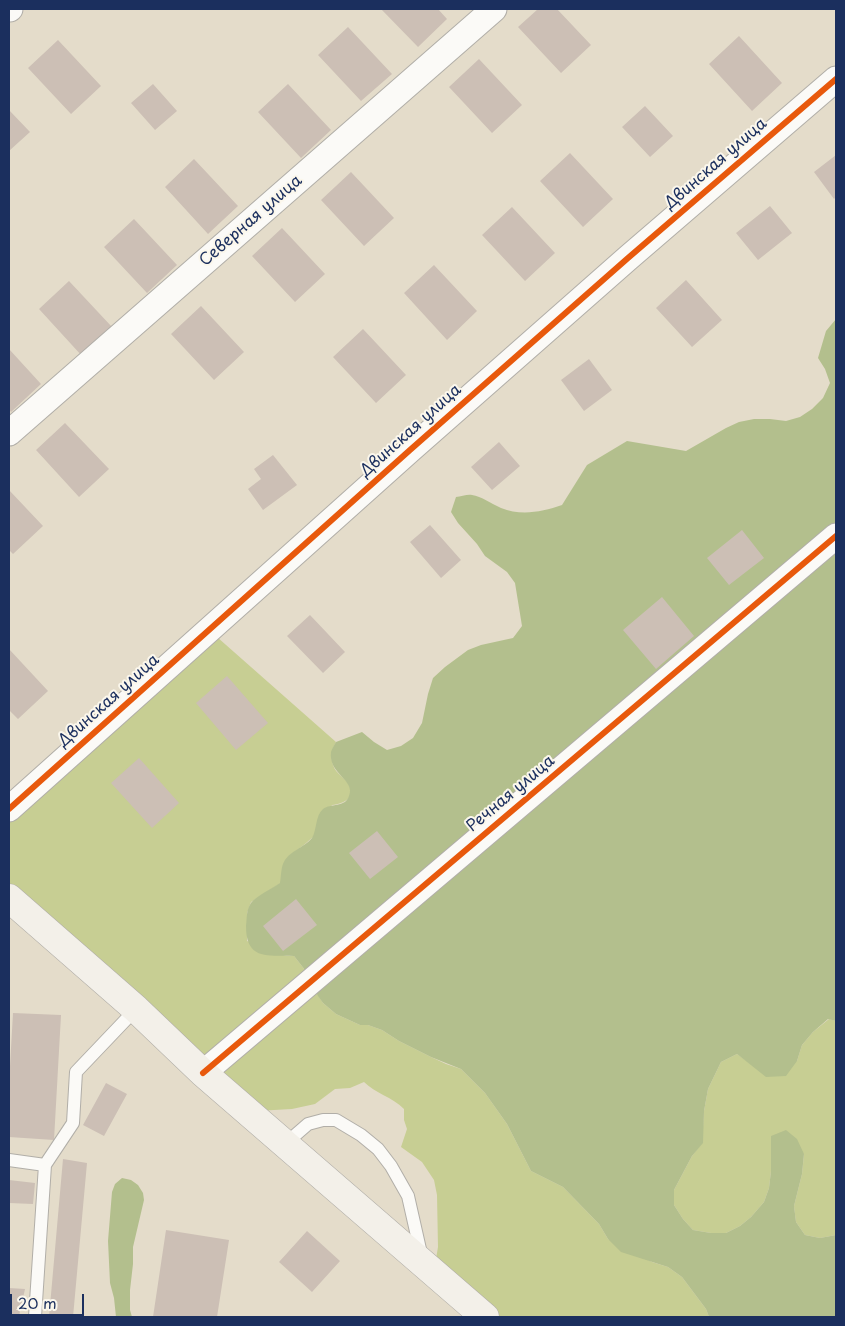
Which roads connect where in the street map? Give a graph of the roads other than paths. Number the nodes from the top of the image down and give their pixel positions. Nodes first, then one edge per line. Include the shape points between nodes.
1 (494, 9) edge
2 (836, 78) edge
3 (9, 433) edge
4 (836, 536) edge
5 (9, 809) edge
6 (9, 898) edge
7 (136, 1009) junction
8 (203, 1072) junction
9 (285, 1144) junction
10 (9, 1160) edge
11 (45, 1166) junction
12 (424, 1264) junction
13 (35, 1317) edge
14 (485, 1317) edge

1 - 3 street, Северная улица
2 - 5 street, Двинская улица via 417,444
4 - 8 street, Речная улица
6 - 7 main road
7 - 8 main road
7 - 11 lane via 76,1072 73,1123
8 - 9 main road
9 - 12 main road
9 - 12 lane via 308,1124 336,1120 378,1149 408,1196
10 - 11 lane
11 - 13 lane
12 - 14 main road

